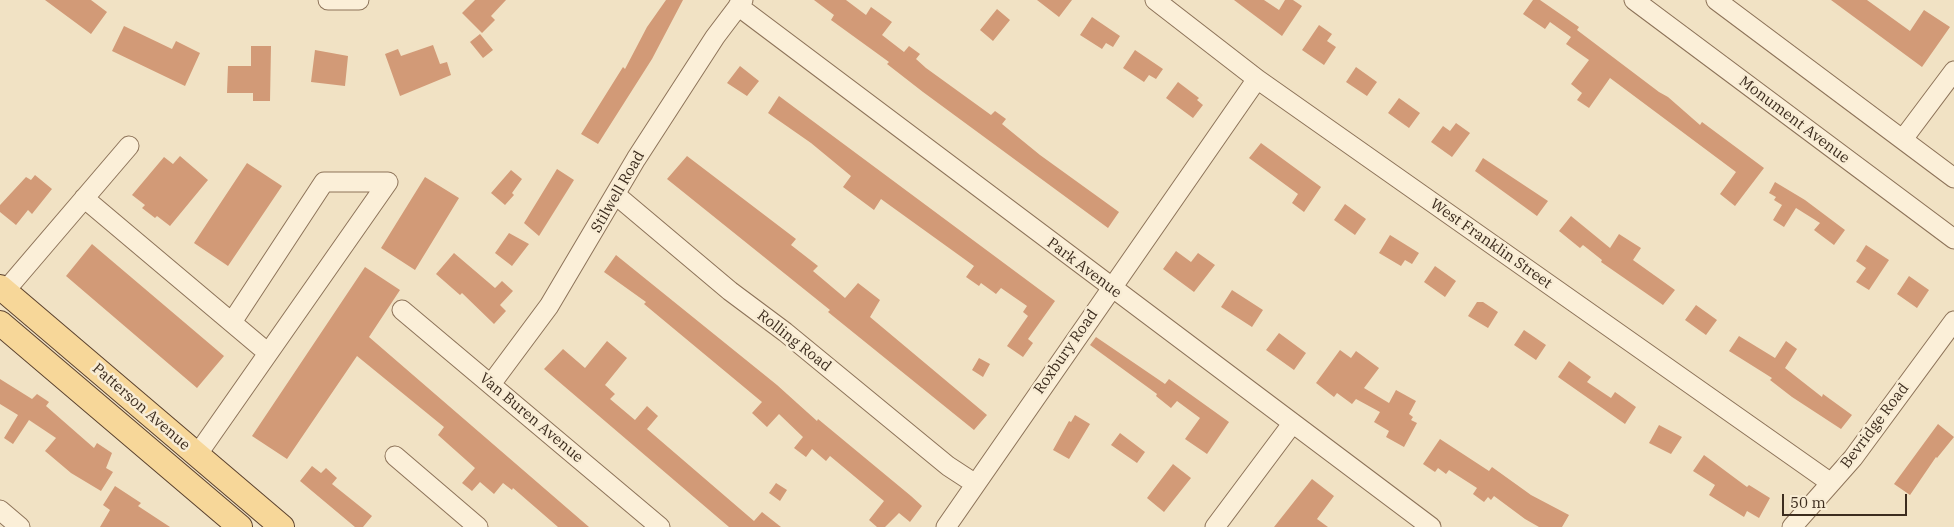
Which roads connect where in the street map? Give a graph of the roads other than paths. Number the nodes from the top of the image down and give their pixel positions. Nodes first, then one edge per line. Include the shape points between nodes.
1 (328, 0) edge
2 (358, 0) edge
3 (1155, 0) edge
4 (1634, 0) edge
5 (1716, 0) edge
6 (741, 3) edge
7 (1954, 71) edge
8 (1258, 79) junction
9 (1902, 140) junction
10 (129, 146) dead end
11 (1954, 178) edge
12 (616, 195) junction
13 (84, 198) junction
14 (1954, 240) edge
15 (1111, 288) junction
16 (3, 289) edge
17 (402, 310) dead end
18 (232, 322) junction
19 (1954, 322) edge
20 (0, 323) edge
21 (268, 353) junction
22 (491, 384) junction
23 (1292, 424) junction
24 (197, 455) junction
25 (394, 456) dead end
26 (974, 483) junction
27 (1831, 483) junction
28 (0, 510) edge
29 (20, 527) edge
30 (240, 527) edge
31 (282, 527) edge
32 (478, 527) edge
33 (660, 527) edge
34 (946, 527) edge
35 (1215, 527) edge
36 (1431, 527) edge
37 (1792, 527) edge

1 - 2 street
3 - 8 street, West Franklin Street
4 - 14 street, Monument Avenue
5 - 9 street
6 - 12 street, Stilwell Road via 715,37
6 - 15 street, Park Avenue
7 - 9 street
8 - 15 street, Roxbury Road
8 - 27 street, West Franklin Street
9 - 11 street
10 - 13 street
12 - 22 street, Stilwell Road via 549,306
12 - 26 street, Rolling Road via 730,291 948,466
13 - 16 street
13 - 18 street
15 - 23 street, Park Avenue
15 - 26 street, Roxbury Road
16 - 24 main road, Patterson Avenue
17 - 22 street, Van Buren Avenue
18 - 21 street
18 - 21 street via 324,182 388,182
19 - 27 street, Bevridge Road
20 - 30 main road, Patterson Avenue
21 - 24 street
22 - 33 street, Van Buren Avenue
23 - 35 street
23 - 36 street, Park Avenue
24 - 31 main road, Patterson Avenue
25 - 32 street
26 - 34 street, Roxbury Road
27 - 37 street, Bevridge Road
28 - 29 street

